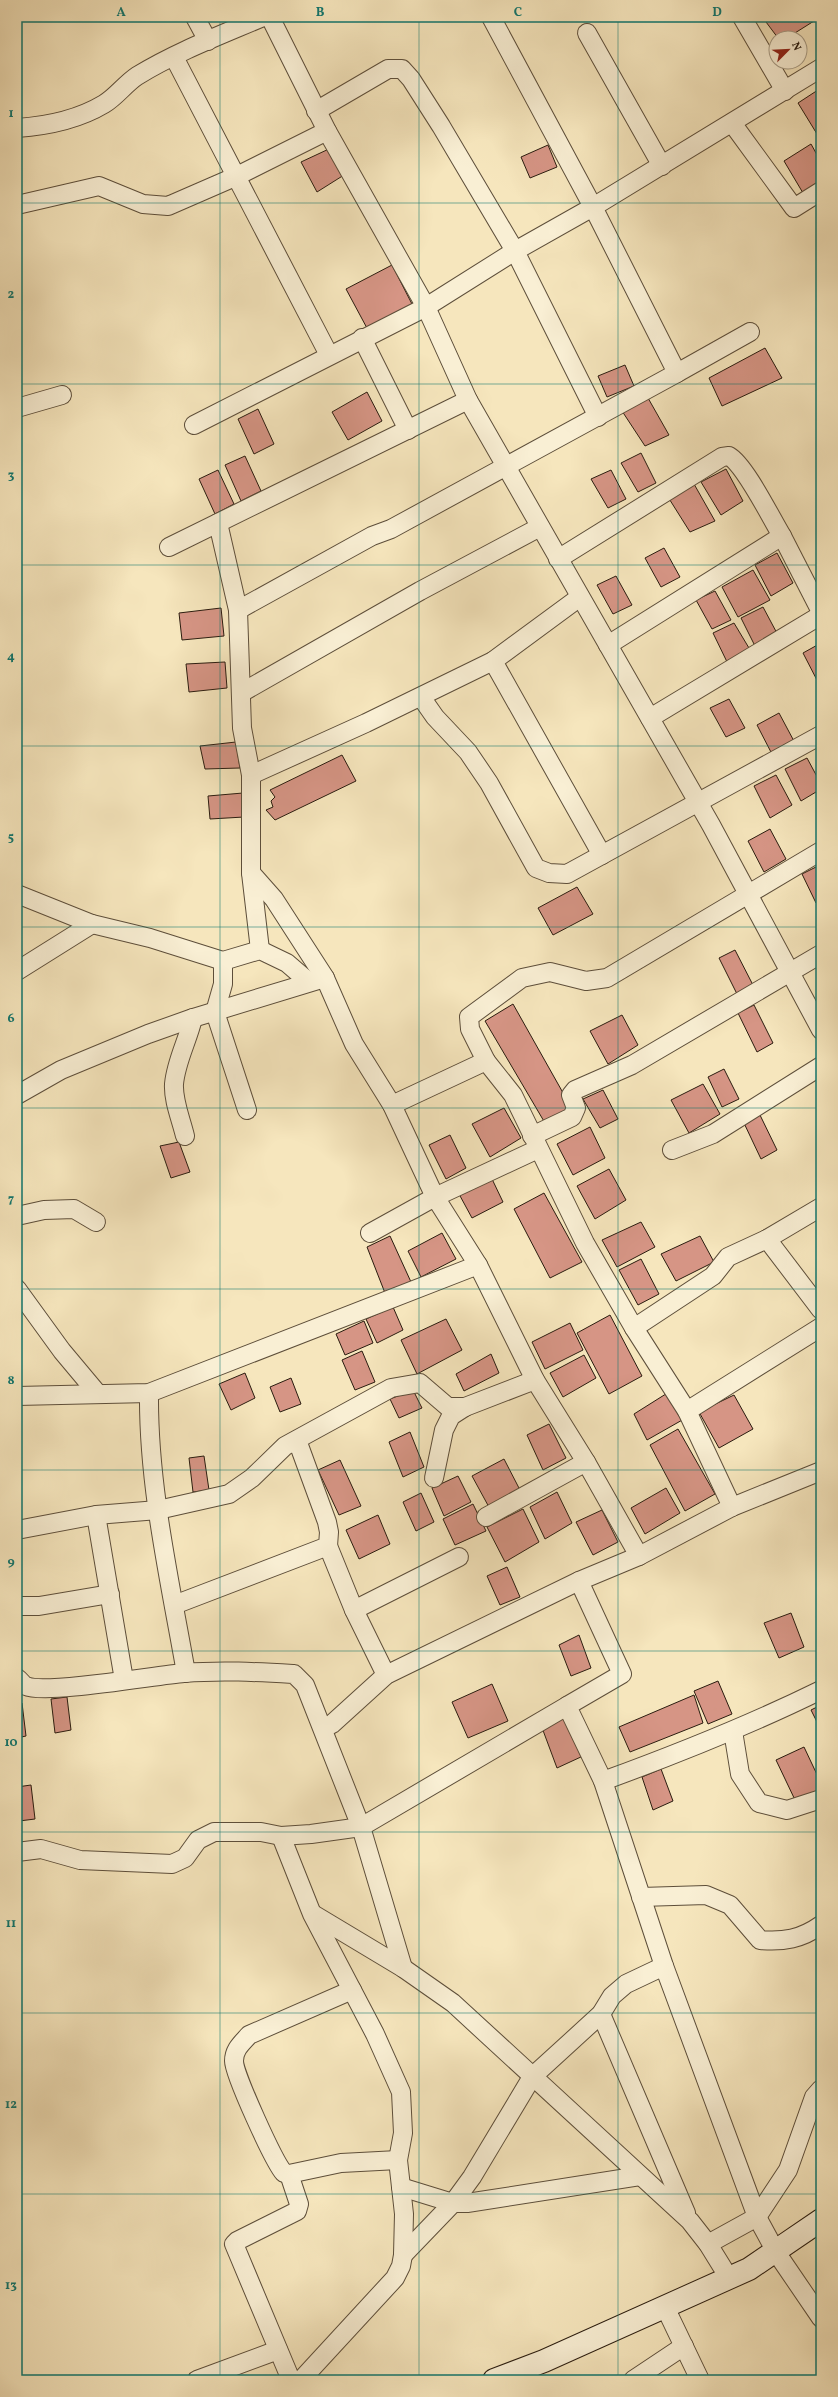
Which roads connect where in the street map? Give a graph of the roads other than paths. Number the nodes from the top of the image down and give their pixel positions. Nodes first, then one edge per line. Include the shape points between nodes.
1 (195, 17) edge
2 (263, 17) edge
3 (270, 17) edge
4 (491, 17) edge
5 (742, 17) edge
6 (587, 33) dead end
7 (208, 41) junction
8 (174, 57) junction
9 (821, 68) edge
10 (785, 91) junction
11 (316, 111) junction
12 (732, 123) junction
13 (17, 128) edge
14 (327, 131) junction
15 (662, 166) junction
16 (237, 176) junction
17 (821, 191) edge
18 (17, 205) edge
19 (593, 208) junction
20 (515, 251) junction
21 (426, 308) junction
22 (750, 332) dead end
23 (362, 338) junction
24 (329, 355) junction
25 (677, 373) junction
26 (62, 395) dead end
27 (468, 400) junction
28 (17, 408) edge
29 (598, 417) junction
30 (194, 425) dead end
31 (408, 430) junction
32 (505, 466) junction
33 (218, 523) junction
34 (540, 527) junction
35 (782, 536) junction
36 (169, 547) dead end
37 (558, 559) junction
38 (580, 597) junction
39 (238, 610) junction
40 (821, 614) edge
41 (608, 645) junction
42 (492, 660) junction
43 (242, 693) junction
44 (421, 697) junction
45 (650, 718) junction
46 (821, 735) edge
47 (251, 776) junction
48 (698, 802) junction
49 (821, 851) edge
50 (602, 855) junction
51 (251, 873) junction
52 (17, 894) edge
53 (749, 895) junction
54 (92, 924) junction
55 (260, 950) junction
56 (821, 954) edge
57 (223, 961) junction
58 (17, 971) edge
59 (790, 973) junction
60 (317, 980) junction
61 (215, 1012) junction
62 (193, 1018) junction
63 (821, 1030) edge
64 (486, 1061) junction
65 (821, 1066) edge
66 (17, 1095) edge
67 (392, 1105) junction
68 (247, 1110) dead end
69 (185, 1136) dead end
70 (535, 1143) junction
71 (672, 1150) dead end
72 (435, 1197) junction
73 (821, 1207) edge
74 (17, 1216) edge
75 (96, 1222) dead end
76 (370, 1233) dead end
77 (767, 1239) junction
78 (478, 1265) junction
79 (17, 1290) edge
80 (821, 1310) edge
81 (821, 1327) edge
82 (634, 1328) junction
83 (535, 1380) junction
84 (149, 1393) junction
85 (98, 1394) junction
86 (17, 1396) edge
87 (465, 1407) junction
88 (687, 1410) junction
89 (297, 1440) junction
90 (586, 1462) junction
91 (821, 1471) edge
92 (434, 1478) dead end
93 (732, 1508) junction
94 (158, 1510) junction
95 (96, 1515) junction
96 (486, 1517) dead end
97 (17, 1530) edge
98 (328, 1546) junction
99 (639, 1556) junction
100 (459, 1557) dead end
101 (579, 1581) junction
102 (110, 1594) junction
103 (174, 1605) junction
104 (17, 1606) edge
105 (354, 1610) junction
106 (186, 1673) junction
107 (386, 1675) junction
108 (17, 1678) edge
109 (124, 1680) junction
110 (821, 1690) edge
111 (567, 1706) junction
112 (323, 1729) junction
113 (733, 1731) junction
114 (603, 1781) junction
115 (821, 1799) edge
116 (361, 1827) junction
117 (281, 1836) junction
118 (17, 1852) edge
119 (641, 1897) junction
120 (312, 1914) junction
121 (821, 1925) edge
122 (664, 1966) junction
123 (403, 1968) junction
124 (352, 1990) junction
125 (601, 2014) junction
126 (532, 2078) junction
127 (821, 2089) edge
128 (398, 2160) junction
129 (289, 2174) junction
130 (640, 2176) junction
131 (401, 2187) junction
132 (453, 2203) junction
133 (757, 2217) junction
134 (821, 2220) edge
135 (690, 2221) junction
136 (708, 2244) junction
137 (776, 2252) junction
138 (403, 2256) junction
139 (729, 2278) junction
140 (665, 2307) junction
141 (821, 2318) edge
142 (684, 2346) junction
143 (278, 2350) junction
144 (197, 2380) edge
145 (291, 2380) edge
146 (301, 2380) edge
147 (494, 2380) edge
148 (633, 2380) edge
149 (700, 2380) edge

1 - 7 street
2 - 7 street
3 - 11 street
4 - 19 street
5 - 10 street
6 - 15 street
7 - 8 street
8 - 13 street via 136,77 105,104 74,118
8 - 16 street
9 - 10 street
10 - 12 street
11 - 14 street
11 - 20 street via 388,70 402,69 441,126
12 - 15 street
12 - 17 street via 794,208
14 - 16 street
14 - 21 street
15 - 19 street
16 - 18 street via 168,206 144,204 99,186
16 - 24 street
19 - 20 street
19 - 25 street
20 - 21 street
20 - 29 street
21 - 23 street
21 - 27 street
22 - 25 street
23 - 24 street
23 - 31 street
24 - 30 street
25 - 29 street via 645,388
26 - 28 street
27 - 31 street
27 - 32 street
29 - 32 street
31 - 33 street
32 - 34 street
32 - 39 street
33 - 36 street
33 - 39 street
34 - 37 street
34 - 43 street via 420,591
35 - 37 street via 743,470 736,460 729,456 722,457
35 - 40 street
35 - 41 street
37 - 38 street
38 - 41 street
38 - 42 street
39 - 43 street
40 - 45 street
41 - 45 street
42 - 44 street
42 - 50 street
43 - 47 street via 242,728
44 - 47 street
44 - 50 street via 435,718 468,752 489,783 536,868 549,873 567,874
45 - 48 street
46 - 48 street
47 - 51 street
48 - 50 street
48 - 53 street
49 - 53 street
51 - 55 street
51 - 60 street via 274,899
52 - 54 street
53 - 59 street
53 - 64 street via 607,978 586,981 550,972 522,978 469,1017 470,1030
54 - 57 street via 150,938
54 - 58 street
55 - 57 street
55 - 60 street
56 - 59 street
57 - 61 street via 223,984
59 - 63 street
59 - 70 street via 632,1065 575,1090 571,1095 576,1108 572,1117
60 - 61 street
60 - 67 street
61 - 62 street
61 - 68 street
62 - 66 street via 74,1064
62 - 69 street via 176,1070 174,1085
64 - 67 street
64 - 70 street via 512,1095
65 - 71 street via 713,1134
67 - 72 street
70 - 72 street
70 - 82 street via 585,1243
72 - 76 street
72 - 78 street
73 - 77 street
74 - 75 street via 44,1210 74,1209
77 - 80 street
77 - 82 street via 728,1257 713,1276
78 - 83 street
78 - 84 street
79 - 85 street via 62,1352
81 - 88 street
82 - 88 street
83 - 87 street
83 - 90 street
84 - 85 street
84 - 94 street via 149,1420
85 - 86 street
87 - 89 street via 448,1407 420,1383 401,1386 391,1388
87 - 92 street via 450,1416 444,1430
88 - 93 street
89 - 94 street via 274,1454 252,1478 229,1494
89 - 98 street via 327,1522
90 - 96 street
90 - 99 street
91 - 93 street
93 - 99 street
94 - 95 street
94 - 103 street
95 - 97 street
95 - 102 street
98 - 103 street
98 - 105 street
99 - 101 street
100 - 105 street
101 - 107 street
101 - 111 street via 622,1674
102 - 104 street via 39,1606
102 - 109 street
103 - 106 street
105 - 107 street
106 - 109 street
106 - 112 street via 215,1674 233,1671 294,1674 305,1685
107 - 112 street via 332,1724
108 - 109 street via 27,1687 59,1688
110 - 113 street
111 - 114 street
111 - 116 street
112 - 116 street
113 - 114 street
113 - 115 street via 740,1774 759,1803 787,1810
114 - 119 street
116 - 117 street
116 - 123 street
117 - 118 street via 261,1832 214,1832 198,1840 185,1858 172,1864 80,1860 41,1849
117 - 120 street
119 - 121 street via 706,1895 730,1905 760,1940 782,1942 811,1933
119 - 122 street
120 - 123 street
120 - 124 street
122 - 125 street via 626,1984 612,1996
122 - 133 street
123 - 126 street via 453,2003
124 - 128 street via 401,2092 403,2133
124 - 129 street via 249,2035 237,2048 234,2062 241,2085 280,2169
125 - 126 street
125 - 135 street
126 - 130 street
126 - 132 street via 472,2178
127 - 133 street via 814,2097 788,2170
128 - 129 street via 340,2163
128 - 131 street
129 - 143 street via 299,2204 297,2211 234,2244
130 - 132 street via 467,2203
130 - 135 street
131 - 132 street
131 - 138 street via 404,2214
132 - 138 street
133 - 136 street
133 - 137 street
134 - 137 street
135 - 136 street
136 - 139 street
137 - 139 street
137 - 141 street
138 - 146 street via 395,2278
139 - 140 street
140 - 142 street
140 - 147 street
142 - 148 street
142 - 149 street
143 - 144 street
143 - 145 street

